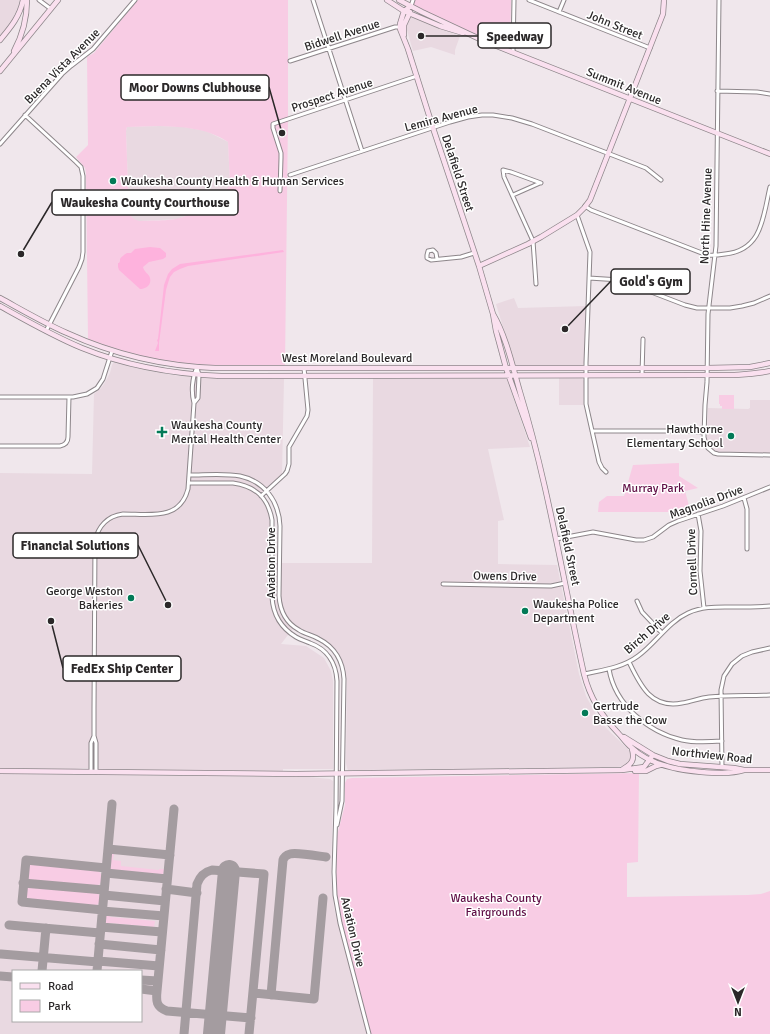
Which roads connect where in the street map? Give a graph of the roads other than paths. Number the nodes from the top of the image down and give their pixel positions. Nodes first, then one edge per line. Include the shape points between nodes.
1 (23, 0) edge
2 (27, 0) edge
3 (39, 0) edge
4 (58, 0) edge
5 (135, 0) edge
6 (313, 0) edge
7 (388, 0) edge
8 (399, 0) edge
9 (413, 0) edge
10 (514, 0) edge
11 (529, 0) edge
12 (564, 0) edge
13 (664, 0) edge
14 (719, 0) edge
15 (411, 6) junction
16 (51, 9) junction
17 (404, 11) junction
18 (559, 12) junction
19 (410, 14) junction
20 (400, 27) junction
21 (471, 35) junction
22 (404, 37) junction
23 (0, 40) edge
24 (329, 48) junction
25 (650, 48) junction
26 (513, 52) junction
27 (11, 58) junction
28 (290, 61) dead end
29 (0, 71) edge
30 (416, 76) junction
31 (717, 91) junction
32 (770, 94) edge
33 (630, 99) junction
34 (345, 100) junction
35 (25, 115) junction
36 (433, 128) junction
37 (717, 133) junction
38 (0, 144) edge
39 (362, 151) junction
40 (608, 154) junction
41 (770, 154) edge
42 (290, 176) dead end
43 (661, 180) dead end
44 (770, 187) edge
45 (280, 190) dead end
46 (513, 195) junction
47 (586, 206) junction
48 (765, 209) junction
49 (770, 210) edge
50 (577, 215) junction
51 (534, 242) junction
52 (474, 253) junction
53 (715, 255) junction
54 (437, 259) dead end
55 (478, 266) junction
56 (589, 278) junction
57 (536, 284) dead end
58 (770, 296) edge
59 (0, 298) edge
60 (0, 306) edge
61 (708, 308) junction
62 (49, 324) junction
63 (46, 331) junction
64 (500, 335) junction
65 (74, 336) junction
66 (643, 339) dead end
67 (71, 343) junction
68 (507, 349) junction
69 (112, 351) junction
70 (502, 351) junction
71 (110, 358) junction
72 (770, 362) edge
73 (170, 365) junction
74 (197, 367) junction
75 (236, 368) junction
76 (304, 368) junction
77 (345, 368) junction
78 (380, 368) junction
79 (420, 368) junction
80 (461, 368) junction
81 (479, 368) junction
82 (506, 368) junction
83 (513, 368) junction
84 (536, 368) junction
85 (560, 368) junction
86 (586, 368) junction
87 (642, 368) junction
88 (693, 368) junction
89 (707, 368) junction
90 (770, 371) edge
91 (168, 372) junction
92 (196, 375) junction
93 (304, 375) junction
94 (346, 375) junction
95 (420, 375) junction
96 (461, 375) junction
97 (479, 375) junction
98 (509, 375) junction
99 (515, 375) junction
100 (536, 375) junction
101 (560, 375) junction
102 (586, 375) junction
103 (642, 375) junction
104 (693, 375) junction
105 (707, 375) junction
106 (236, 376) junction
107 (380, 376) junction
108 (518, 392) junction
109 (0, 397) edge
110 (69, 397) junction
111 (592, 431) junction
112 (704, 432) junction
113 (0, 446) edge
114 (770, 455) edge
115 (606, 472) dead end
116 (189, 475) junction
117 (226, 475) junction
118 (226, 482) junction
119 (189, 483) junction
120 (770, 487) edge
121 (267, 491) junction
122 (261, 496) junction
123 (744, 498) junction
124 (698, 514) junction
125 (556, 539) junction
126 (747, 549) dead end
127 (272, 560) junction
128 (279, 560) junction
129 (272, 580) junction
130 (279, 580) junction
131 (565, 583) junction
132 (443, 584) dead end
133 (637, 601) dead end
134 (770, 606) edge
135 (704, 608) junction
136 (299, 630) junction
137 (662, 633) junction
138 (295, 636) junction
139 (770, 648) edge
140 (336, 654) junction
141 (332, 661) junction
142 (628, 662) junction
143 (609, 669) junction
144 (584, 674) junction
145 (770, 695) edge
146 (721, 696) junction
147 (619, 734) junction
148 (337, 735) junction
149 (344, 735) junction
150 (722, 741) junction
151 (632, 748) junction
152 (654, 756) junction
153 (651, 761) junction
154 (663, 765) junction
155 (722, 767) junction
156 (622, 770) junction
157 (744, 770) junction
158 (770, 770) edge
159 (0, 771) edge
160 (94, 771) junction
161 (642, 771) junction
162 (722, 773) junction
163 (336, 774) junction
164 (343, 774) junction
165 (335, 832) junction
166 (369, 1034) edge

1 - 23 street via 16,19
2 - 27 street via 22,29
3 - 16 street
4 - 16 street
5 - 35 street, Buena Vista Avenue via 94,49 62,74
6 - 24 street
7 - 17 street
8 - 15 street
9 - 15 street
10 - 26 street
11 - 18 street, John Street
12 - 18 street
13 - 25 street via 663,14
14 - 31 street, North Hine Avenue
15 - 17 street
15 - 19 street, Delafield Street
15 - 21 street, Summit Avenue
16 - 27 street
17 - 19 street, Summit Avenue
17 - 20 street
18 - 25 street, John Street
19 - 21 street, Summit Avenue
19 - 22 street, Delafield Street via 404,25
20 - 22 street, Delafield Street
20 - 24 street, Bidwell Avenue
21 - 26 street, Summit Avenue
22 - 30 street, Delafield Street
24 - 28 street, Bidwell Avenue
24 - 34 street
25 - 33 street
26 - 33 street, Summit Avenue
27 - 29 street
30 - 34 street, Prospect Avenue
30 - 36 street, Delafield Street
31 - 32 street
31 - 37 street, North Hine Avenue
33 - 37 street, Summit Avenue
33 - 40 street
34 - 39 street
34 - 45 street, Prospect Avenue via 273,124 281,153
35 - 38 street, Buena Vista Avenue
35 - 62 street via 76,162 83,176 82,259
36 - 39 street, Lemira Avenue
36 - 40 street, Lemira Avenue via 474,116 503,116 522,120
36 - 52 street, Delafield Street
37 - 41 street, Summit Avenue
37 - 53 street, North Hine Avenue
39 - 42 street, Lemira Avenue
40 - 43 street, Lemira Avenue via 646,168
40 - 47 street
44 - 48 street
46 - 46 street via 503,170 541,183
46 - 51 street
47 - 50 street
47 - 53 street via 702,253
48 - 49 street
48 - 53 street via 759,232 750,245 737,252
50 - 51 street
50 - 56 street via 589,249
51 - 55 street
51 - 57 street
52 - 54 street
52 - 55 street, Delafield Street
53 - 61 street, North Hine Avenue
55 - 64 street, Delafield Street
56 - 61 street via 620,280 689,306
56 - 86 street
58 - 61 street via 742,306
59 - 62 street, West Moreland Boulevard
60 - 63 street, West Moreland Boulevard
61 - 89 street, North Hine Avenue
62 - 63 street
62 - 65 street, West Moreland Boulevard
63 - 67 street, West Moreland Boulevard
64 - 68 street, Delafield Street
64 - 70 street, Delafield Street
65 - 67 street
65 - 69 street, West Moreland Boulevard
66 - 87 street
67 - 71 street, West Moreland Boulevard
68 - 70 street
68 - 83 street, Delafield Street
69 - 71 street
69 - 73 street, West Moreland Boulevard
70 - 82 street, Delafield Street
71 - 91 street, West Moreland Boulevard
71 - 110 street via 105,376 97,388 82,396
72 - 89 street, West Moreland Boulevard via 740,367
73 - 74 street, West Moreland Boulevard
73 - 91 street
74 - 75 street, West Moreland Boulevard
74 - 92 street
75 - 76 street, West Moreland Boulevard
75 - 106 street
76 - 77 street, West Moreland Boulevard
76 - 93 street
77 - 78 street, West Moreland Boulevard
77 - 94 street
78 - 79 street, West Moreland Boulevard
78 - 107 street
79 - 80 street, West Moreland Boulevard
79 - 95 street
80 - 81 street, West Moreland Boulevard
80 - 96 street
81 - 82 street, West Moreland Boulevard
81 - 97 street
82 - 83 street, West Moreland Boulevard
82 - 98 street, Delafield Street
83 - 84 street, West Moreland Boulevard
83 - 99 street, Delafield Street
84 - 85 street, West Moreland Boulevard
84 - 100 street
85 - 86 street, West Moreland Boulevard
85 - 101 street
86 - 87 street, West Moreland Boulevard
86 - 102 street
87 - 88 street, West Moreland Boulevard
87 - 103 street
88 - 89 street, West Moreland Boulevard
88 - 104 street
89 - 105 street, North Hine Avenue
90 - 105 street, West Moreland Boulevard
91 - 92 street, West Moreland Boulevard
92 - 106 street, West Moreland Boulevard
92 - 116 street via 192,397 194,403
93 - 94 street, West Moreland Boulevard
93 - 106 street, West Moreland Boulevard
93 - 121 street via 308,410 290,447 287,471
94 - 107 street, West Moreland Boulevard
95 - 96 street, West Moreland Boulevard
95 - 107 street, West Moreland Boulevard
96 - 97 street, West Moreland Boulevard
97 - 98 street, West Moreland Boulevard
98 - 99 street, West Moreland Boulevard
98 - 108 street, Delafield Street
99 - 100 street, West Moreland Boulevard
99 - 108 street, Delafield Street
100 - 101 street, West Moreland Boulevard
101 - 102 street, West Moreland Boulevard
102 - 103 street, West Moreland Boulevard
102 - 111 street via 586,404
103 - 104 street, West Moreland Boulevard
104 - 105 street, West Moreland Boulevard
105 - 112 street, North Hine Avenue
108 - 125 street, Delafield Street via 535,447
109 - 110 street
110 - 113 street via 68,440 65,444
111 - 112 street
111 - 115 street via 599,462
112 - 114 street via 706,444 716,454
116 - 117 street, Aviation Drive
116 - 119 street
117 - 118 street
117 - 121 street, Aviation Drive via 251,480
118 - 119 street, Aviation Drive
118 - 122 street, Aviation Drive via 245,485
119 - 160 street via 185,499 173,511 162,514 117,515 104,522 95,541 94,736 91,743
120 - 123 street, Magnolia Drive
121 - 122 street
121 - 128 street, Aviation Drive via 278,512
122 - 127 street, Aviation Drive via 269,508 272,520
123 - 124 street, Magnolia Drive
123 - 126 street via 747,509
124 - 125 street, Magnolia Drive via 672,523 653,537 644,540 593,532
124 - 135 street, Cornell Drive
125 - 131 street, Delafield Street
127 - 128 street
127 - 129 street, Aviation Drive
128 - 130 street, Aviation Drive
129 - 130 street
129 - 138 street, Aviation Drive via 272,603 276,615 282,625
130 - 136 street, Aviation Drive via 283,612 289,622
131 - 132 street, Owens Drive via 551,586
131 - 144 street, Delafield Street
133 - 137 street via 642,612
134 - 135 street, Birch Drive
135 - 137 street, Birch Drive via 682,616
136 - 138 street
136 - 140 street, Aviation Drive via 323,641
137 - 142 street, Birch Drive via 645,651
138 - 141 street, Aviation Drive via 321,649
139 - 146 street via 742,656 732,664 723,679
140 - 141 street
140 - 149 street, Aviation Drive via 342,665 344,677
141 - 148 street, Aviation Drive via 337,678
142 - 143 street, Birch Drive
142 - 146 street via 640,685 659,701 676,704
143 - 144 street, Birch Drive
143 - 150 street via 624,703 653,728 688,741
144 - 147 street, Delafield Street via 597,707
145 - 146 street
146 - 150 street
147 - 151 street, Delafield Street
147 - 152 street, Delafield Street
148 - 149 street
148 - 163 street, Aviation Drive
149 - 164 street, Aviation Drive
150 - 155 street
151 - 153 street, Delafield Street
151 - 156 street via 633,761
152 - 153 street
152 - 155 street, Northview Road via 680,764
153 - 154 street, Delafield Street
153 - 156 street via 644,767
153 - 161 street
154 - 161 street
154 - 162 street, Delafield Street via 680,770
155 - 157 street, Northview Road
155 - 162 street
156 - 161 street
156 - 164 street
157 - 158 street, Northview Road
157 - 162 street, Delafield Street
159 - 160 street
160 - 163 street
163 - 164 street
163 - 165 street, Aviation Drive
164 - 165 street, Aviation Drive via 342,806
165 - 166 street, Aviation Drive via 336,904

